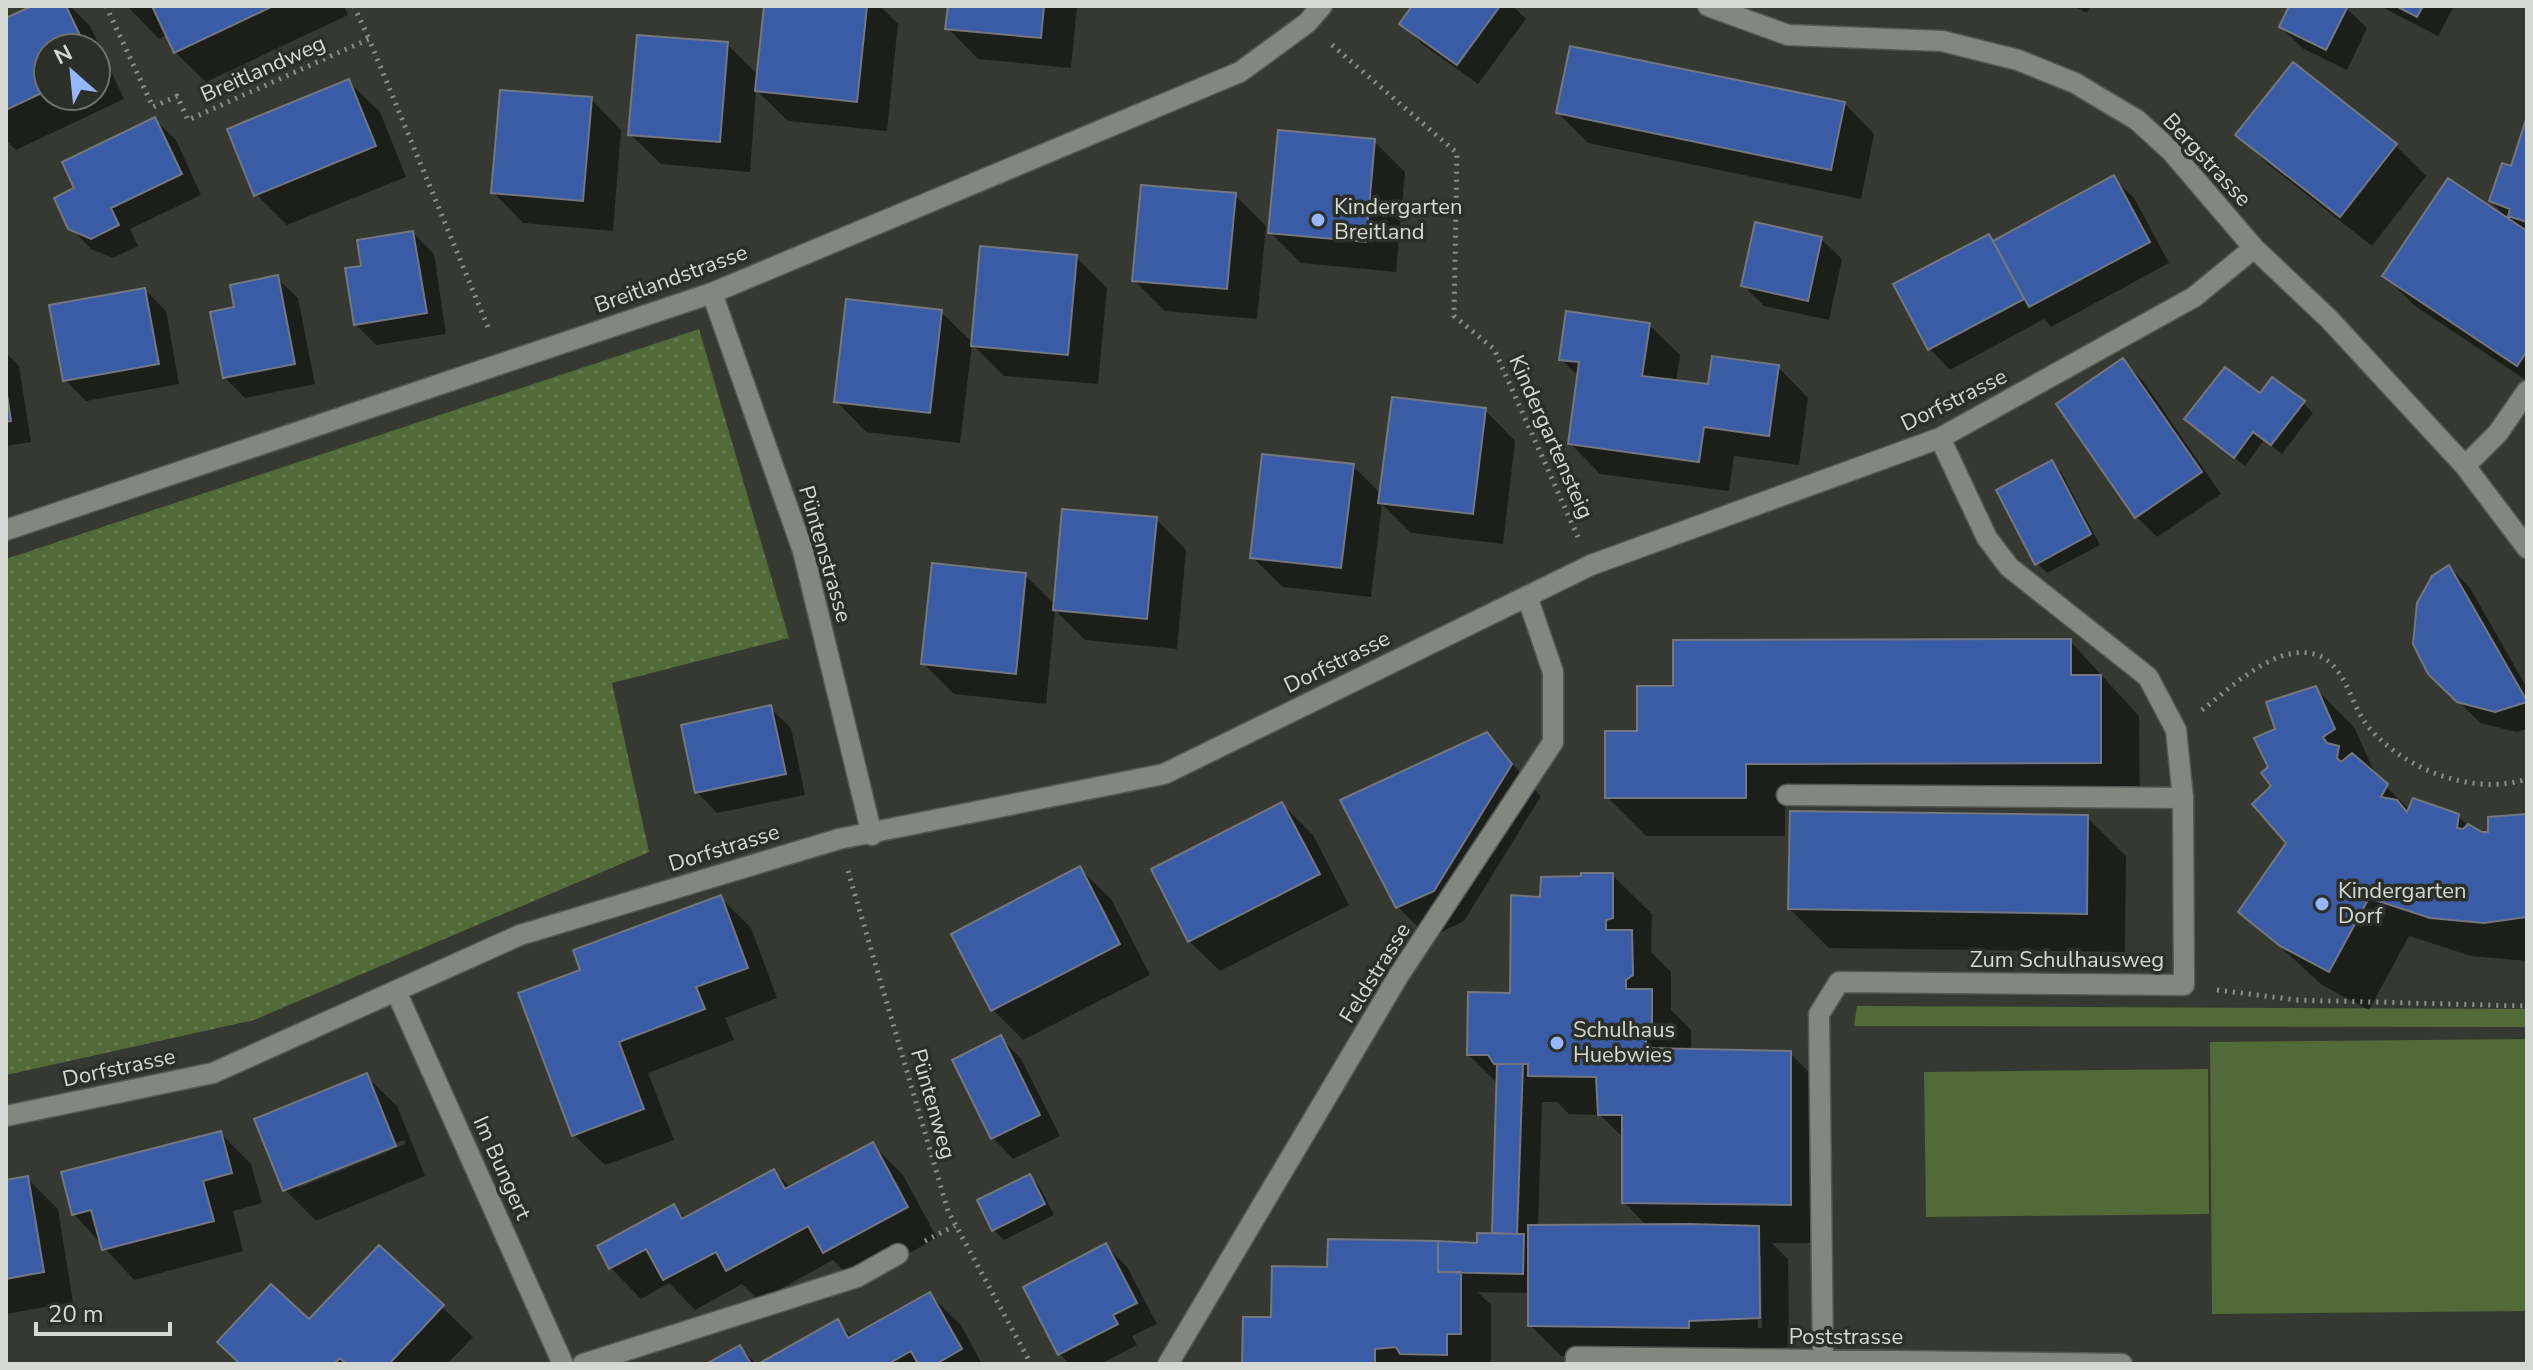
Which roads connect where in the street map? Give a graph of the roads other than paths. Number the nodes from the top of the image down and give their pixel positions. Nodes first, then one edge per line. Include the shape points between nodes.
1 (1322, 6) edge
2 (1708, 6) edge
3 (2254, 248) junction
4 (712, 293) junction
5 (2527, 391) edge
6 (1940, 438) junction
7 (2465, 466) junction
8 (6, 530) edge
9 (2527, 548) edge
10 (1527, 596) junction
11 (1787, 795) dead end
12 (2183, 798) junction
13 (872, 835) junction
14 (396, 991) junction
15 (6, 1116) edge
16 (898, 1254) dead end
17 (1823, 1361) junction
18 (563, 1364) edge
19 (583, 1364) edge
20 (1168, 1364) edge
21 (1576, 1364) edge
22 (2122, 1364) edge

1 - 4 street, Breitlandstrasse via 1240,72
2 - 3 street, Bergstrasse via 1788,35 1942,41 2018,60 2075,83 2137,120 2171,151
3 - 6 street, Dorfstrasse via 2194,297
3 - 7 street via 2329,319
4 - 8 street, Breitlandstrasse
4 - 13 street, Püntenstrasse via 803,551
5 - 7 street via 2498,433
6 - 10 street, Dorfstrasse via 1591,565
6 - 12 street, Zum Schulhausweg via 1987,538 2009,567 2148,677 2176,730
7 - 9 street
10 - 13 street, Dorfstrasse via 1164,774
10 - 20 street, Feldstrasse via 1553,672 1553,742 1399,975
11 - 12 street
12 - 17 street, Zum Schulhausweg via 2184,985 1839,982 1819,1014
13 - 14 street, Dorfstrasse via 839,839 520,935
14 - 15 street, Dorfstrasse via 213,1073
14 - 18 street, Im Bungert
16 - 19 street via 857,1277
17 - 21 street, Poststrasse via 1576,1357
17 - 22 street, Poststrasse

